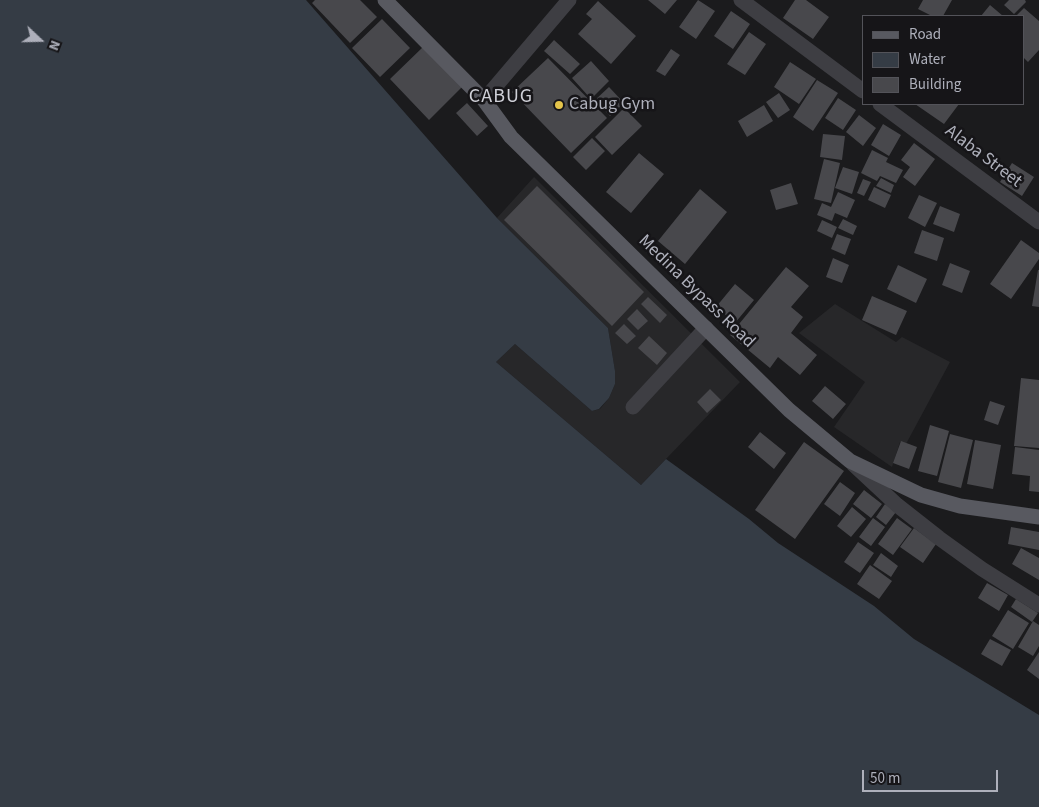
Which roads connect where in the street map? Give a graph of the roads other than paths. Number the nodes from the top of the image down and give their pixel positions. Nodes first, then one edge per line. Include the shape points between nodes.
1 (385, 0) edge
2 (569, 0) edge
3 (741, 0) edge
4 (862, 90) edge
5 (484, 100) junction
6 (881, 105) edge
7 (1039, 222) edge
8 (706, 328) junction
9 (634, 407) dead end
10 (850, 462) junction
11 (1039, 517) edge
12 (1039, 605) edge

1 - 5 main road, Medina Bypass Road
2 - 5 street
3 - 4 street
5 - 8 main road, Medina Bypass Road via 511,136
6 - 7 street, Alaba Street
8 - 9 street
8 - 10 main road, Medina Bypass Road via 789,410
10 - 11 main road, Medina Bypass Road via 921,495 952,504
10 - 12 street via 939,538

